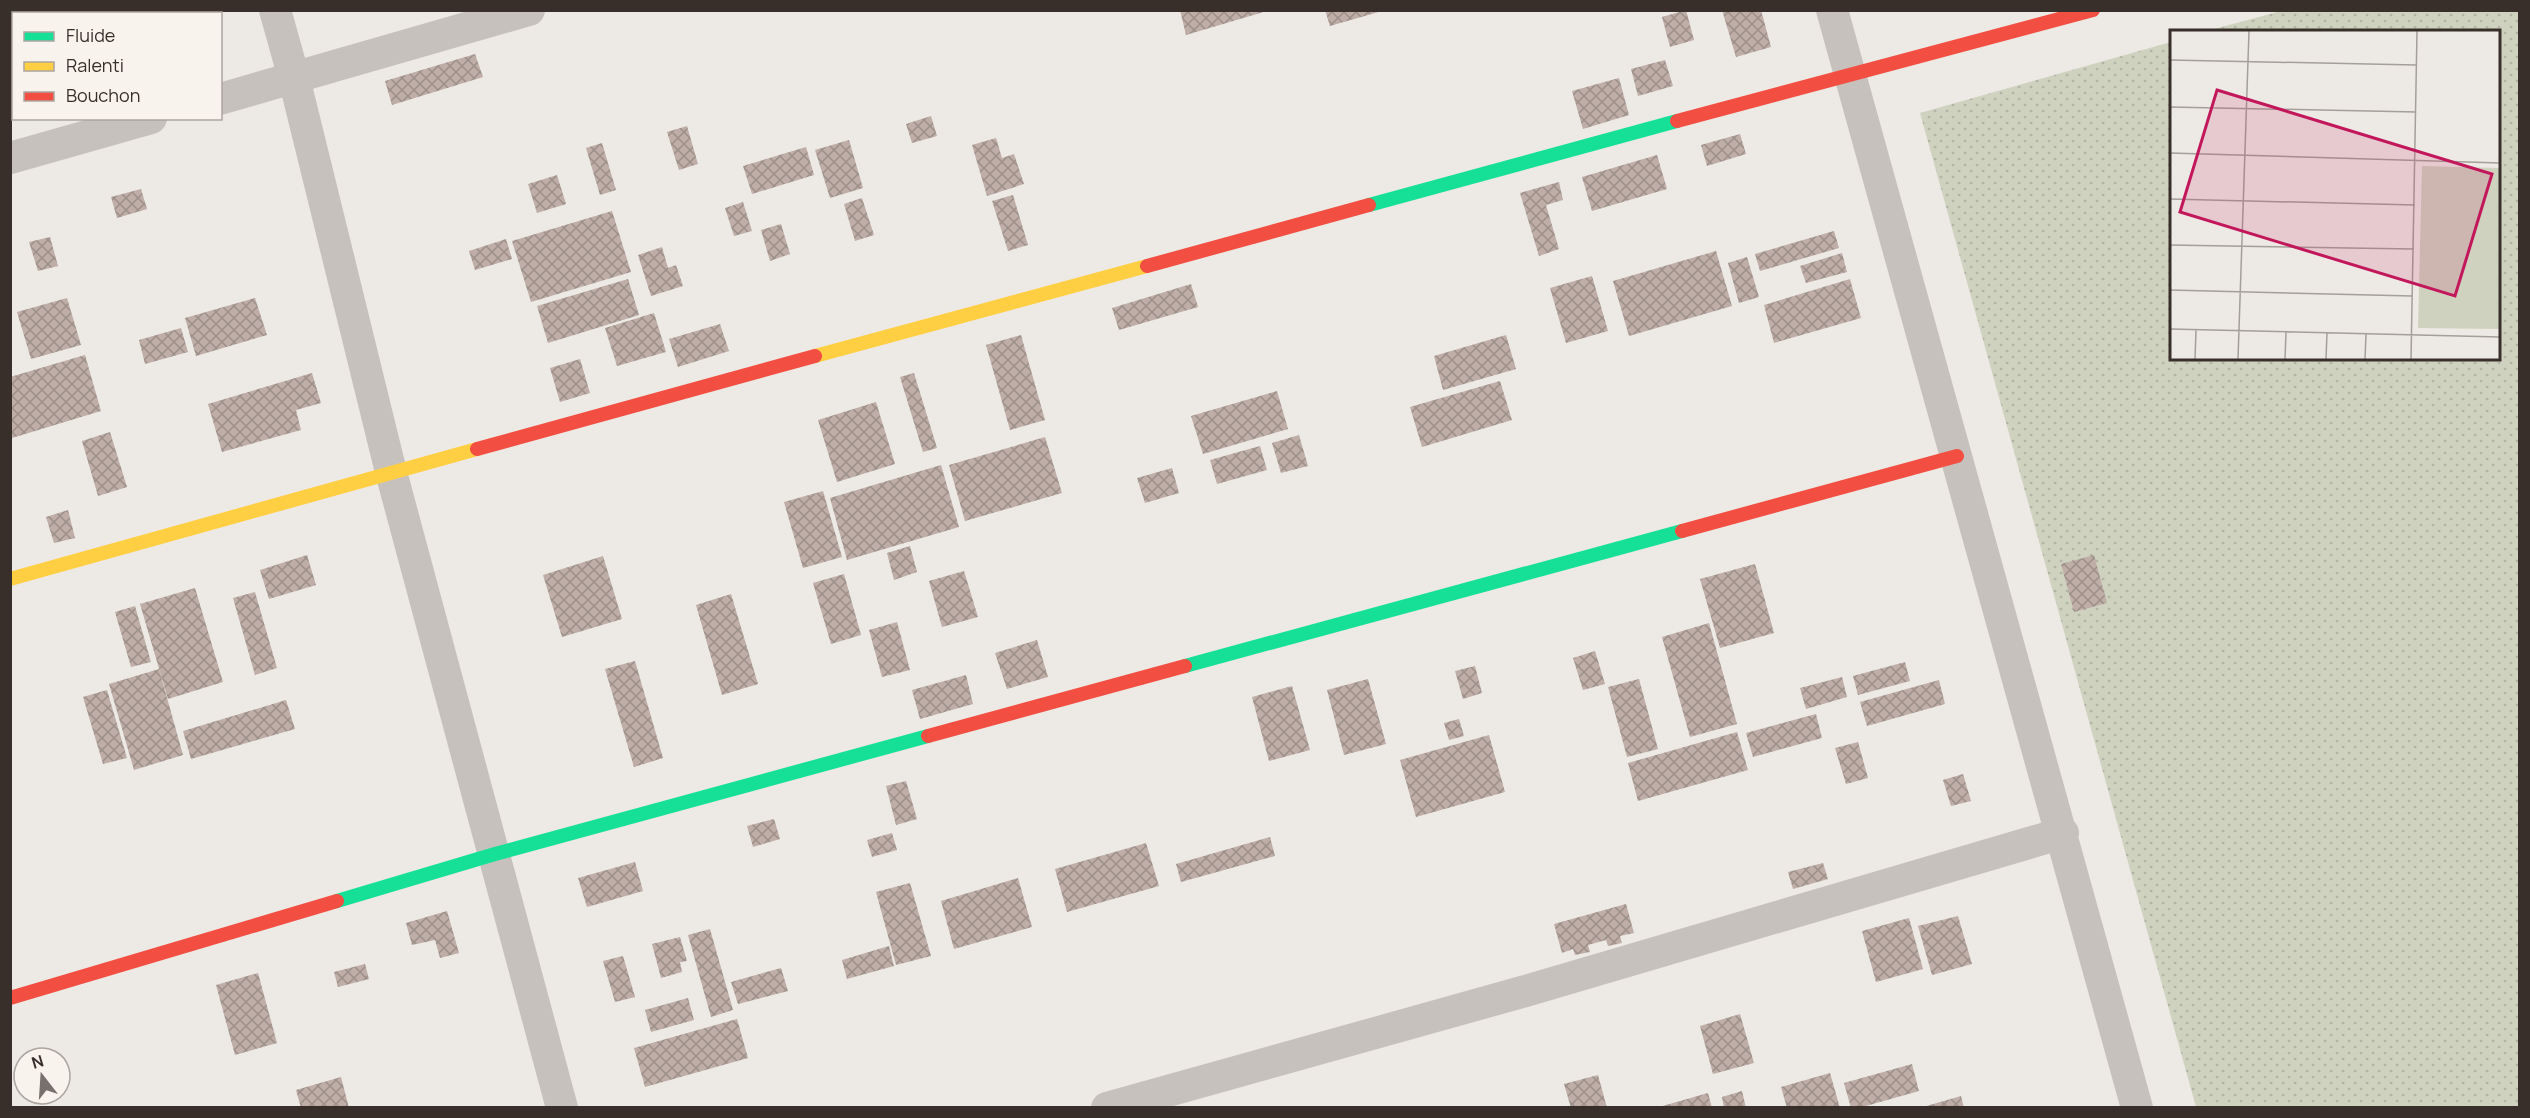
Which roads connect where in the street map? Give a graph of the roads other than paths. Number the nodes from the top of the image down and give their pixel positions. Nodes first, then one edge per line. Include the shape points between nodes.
1 (275, 10) edge
2 (529, 10) edge
3 (1832, 10) edge
4 (2093, 10) edge
5 (1851, 74) junction
6 (294, 78) junction
7 (222, 98) edge
8 (144, 120) edge
9 (10, 159) edge
10 (1957, 456) junction
11 (391, 472) junction
12 (10, 579) edge
13 (2063, 833) junction
14 (495, 854) junction
15 (10, 998) edge
16 (562, 1107) edge
17 (1107, 1107) edge
18 (2137, 1107) edge

1 - 6 street
2 - 6 street
3 - 5 street
4 - 5 street
5 - 10 street
5 - 11 street
6 - 7 street
6 - 11 street
8 - 9 street
10 - 13 street
10 - 14 street
11 - 12 street
11 - 14 street
13 - 17 street via 1522,992
13 - 18 street
14 - 15 street
14 - 16 street

